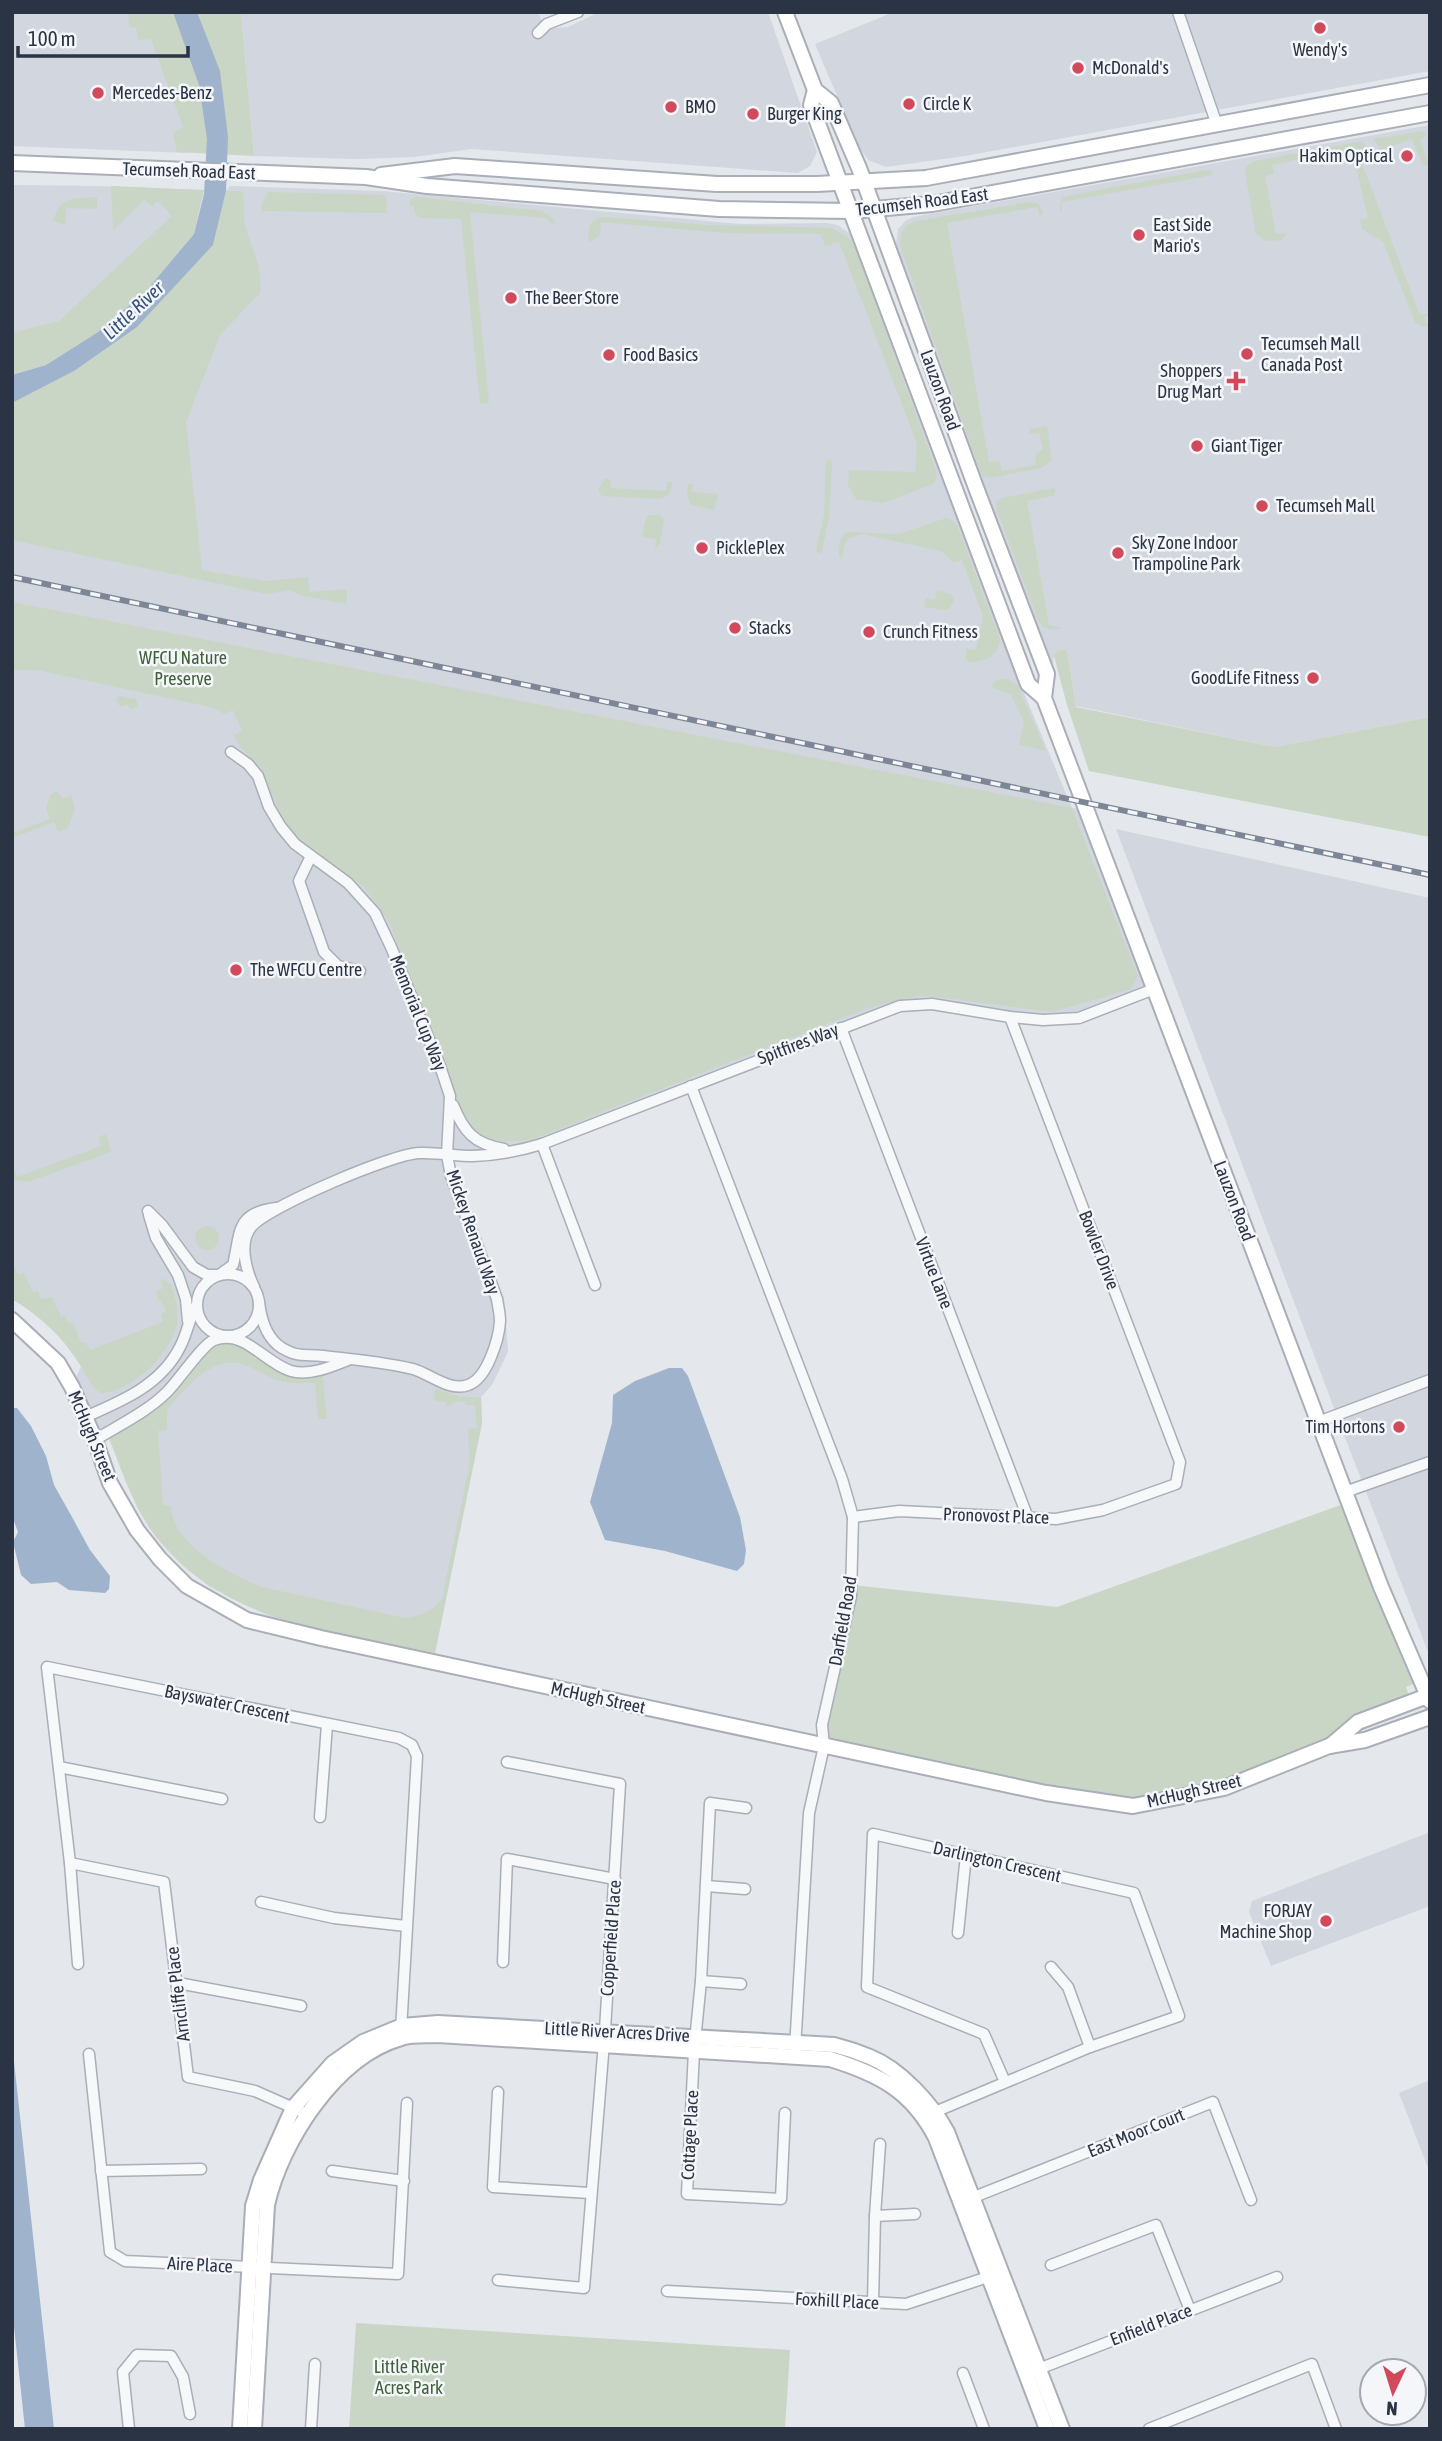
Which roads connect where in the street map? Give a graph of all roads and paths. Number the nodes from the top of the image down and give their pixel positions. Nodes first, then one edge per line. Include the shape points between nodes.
1 (578, 12) edge
2 (785, 12) edge
3 (1178, 12) edge
4 (538, 33) dead end
5 (1430, 85) edge
6 (815, 90) junction
7 (1430, 113) edge
8 (1217, 125) junction
9 (12, 163) edge
10 (366, 177) junction
11 (865, 182) junction
12 (841, 184) junction
13 (852, 211) junction
14 (873, 211) junction
15 (1044, 698) junction
16 (231, 752) dead end
17 (311, 856) junction
18 (360, 971) dead end
19 (1154, 989) junction
20 (1010, 1017) junction
21 (841, 1028) junction
22 (691, 1086) junction
23 (450, 1096) junction
24 (542, 1144) junction
25 (518, 1151) junction
26 (447, 1154) junction
27 (276, 1208) junction
28 (219, 1275) junction
29 (595, 1285) dead end
30 (254, 1287) junction
31 (259, 1302) junction
32 (196, 1306) junction
33 (12, 1320) edge
34 (188, 1321) junction
35 (224, 1338) junction
36 (348, 1360) junction
37 (1430, 1380) edge
38 (85, 1417) junction
39 (1318, 1422) junction
40 (95, 1440) junction
41 (1430, 1462) edge
42 (1176, 1484) joint
43 (1345, 1492) junction
44 (853, 1517) junction
45 (1028, 1518) junction
46 (1429, 1697) edge
47 (1430, 1717) edge
48 (327, 1725) junction
49 (824, 1746) junction
50 (1329, 1746) junction
51 (506, 1762) dead end
52 (59, 1766) junction
53 (222, 1799) dead end
54 (746, 1808) dead end
55 (320, 1817) dead end
56 (966, 1855) junction
57 (70, 1863) junction
58 (615, 1879) junction
59 (706, 1886) junction
60 (745, 1889) dead end
61 (261, 1902) dead end
62 (406, 1926) junction
63 (958, 1933) dead end
64 (503, 1962) dead end
65 (78, 1964) dead end
66 (1051, 1967) dead end
67 (701, 1980) junction
68 (178, 1983) junction
69 (741, 1983) dead end
70 (301, 2006) dead end
71 (605, 2030) junction
72 (401, 2032) junction
73 (695, 2044) junction
74 (602, 2046) junction
75 (1090, 2047) junction
76 (795, 2050) junction
77 (89, 2054) dead end
78 (1005, 2082) junction
79 (498, 2092) dead end
80 (407, 2104) dead end
81 (293, 2108) junction
82 (785, 2113) dead end
83 (307, 2114) junction
84 (930, 2114) junction
85 (880, 2144) dead end
86 (201, 2169) dead end
87 (101, 2171) junction
88 (332, 2171) dead end
89 (404, 2180) junction
90 (590, 2193) junction
91 (967, 2200) junction
92 (1251, 2200) dead end
93 (915, 2214) dead end
94 (875, 2216) junction
95 (1051, 2265) dead end
96 (256, 2268) junction
97 (995, 2274) junction
98 (1277, 2277) dead end
99 (498, 2280) dead end
100 (667, 2291) dead end
101 (873, 2304) junction
102 (1190, 2310) junction
103 (315, 2364) dead end
104 (1033, 2371) junction
105 (964, 2373) dead end
106 (190, 2414) dead end
107 (129, 2429) edge
108 (240, 2429) edge
109 (254, 2429) edge
110 (311, 2429) edge
111 (984, 2429) edge
112 (1047, 2429) edge
113 (1062, 2429) edge
114 (1149, 2429) edge
115 (1336, 2429) edge

1 - 4 street via 547,24
2 - 6 street, Lauzon Road
3 - 8 street
5 - 8 street, Tecumseh Road East
6 - 11 street, Lauzon Road via 831,103
6 - 12 street, Lauzon Road via 811,106
7 - 14 street, Tecumseh Road East
8 - 11 street, Tecumseh Road East via 926,178
9 - 10 street, Tecumseh Road East
10 - 12 street, Tecumseh Road East via 455,166 717,184
10 - 13 street, Tecumseh Road East via 719,209
11 - 12 street, Tecumseh Road East
11 - 14 street, Lauzon Road
12 - 13 street, Lauzon Road
13 - 14 street, Tecumseh Road East
13 - 15 street, Lauzon Road via 1028,684
14 - 15 street, Lauzon Road via 1047,674
15 - 19 street, Lauzon Road
16 - 17 street, Memorial Cup Way via 258,776 281,827
17 - 18 street via 299,881 324,952 338,966
17 - 23 street, Memorial Cup Way via 348,883 375,913
19 - 20 street, Spitfires Way via 1079,1018
19 - 39 street, Lauzon Road
20 - 21 street, Spitfires Way via 932,1003 900,1006
20 - 42 street, Bowler Drive via 1180,1462
21 - 22 street, Spitfires Way
21 - 45 street, Virtue Lane
22 - 24 street, Spitfires Way
22 - 44 street, Darfield Road
23 - 25 street via 467,1133 489,1147
23 - 26 street, Memorial Cup Way
24 - 25 street, Spitfires Way
24 - 29 street
25 - 26 street, Spitfires Way
26 - 27 street via 396,1157
26 - 36 street, Mickey Renaud Way via 497,1299 494,1349 481,1376 457,1387 415,1370
27 - 28 street via 259,1210 246,1219 237,1233 233,1265
27 - 30 street via 251,1226 246,1240 246,1270
28 - 30 street via 233,1274
28 - 32 street via 207,1281
28 - 34 street via 207,1275 193,1267 148,1212 156,1238 178,1275
30 - 31 street
31 - 35 street via 251,1327
31 - 36 street, Mickey Renaud Way via 261,1320 279,1346 296,1355
32 - 34 street
32 - 35 street via 210,1332
33 - 38 street, McHugh Street via 58,1363
34 - 38 street via 181,1345 166,1369 133,1396
35 - 36 street, Mickey Renaud Way via 242,1339 271,1362 293,1371 312,1371
35 - 40 street via 211,1340 166,1394
37 - 39 street
38 - 40 street, McHugh Street
39 - 43 street, Lauzon Road
40 - 49 street, McHugh Street via 110,1482 160,1559 187,1586 247,1620
41 - 43 street
42 - 45 street, Pronovost Place via 1103,1510 1056,1519
43 - 46 street, Lauzon Road
44 - 45 street, Pronovost Place via 900,1511
44 - 49 street, Darfield Road via 851,1596 822,1724
46 - 50 street, McHugh Street via 1358,1722
47 - 50 street, McHugh Street via 1365,1740
48 - 52 street, Bayswater Crescent via 47,1667
48 - 55 street
48 - 62 street, Bayswater Crescent via 399,1738 412,1745 417,1756
49 - 50 street, McHugh Street via 1046,1793 1133,1805 1224,1788
49 - 76 street, Darfield Road via 809,1813
51 - 58 street, Copperfield Place via 620,1784
52 - 53 street
52 - 57 street, Bayswater Crescent
54 - 59 street, Cottage Place via 710,1803
56 - 63 street
56 - 75 street, Darlington Crescent via 1134,1893 1179,2016
56 - 78 street, Darlington Crescent via 873,1834 867,1987 984,2034
57 - 65 street, Bayswater Crescent
57 - 68 street, Arncliffe Place via 164,1882
58 - 64 street via 507,1859
58 - 71 street, Copperfield Place
59 - 60 street
59 - 67 street, Cottage Place
61 - 62 street via 334,1918
62 - 72 street, Bayswater Crescent
66 - 75 street via 1068,1987
67 - 69 street
67 - 73 street, Cottage Place
68 - 70 street
68 - 81 street, Arncliffe Place via 188,2077 255,2091
71 - 72 street, Little River Acres Drive via 438,2023
71 - 73 street, Little River Acres Drive
71 - 74 street, Copperfield Place
72 - 74 street, Little River Acres Drive
72 - 81 street, Little River Acres Drive via 363,2042 333,2063
72 - 83 street, Little River Acres Drive via 344,2069
73 - 74 street, Little River Acres Drive
73 - 76 street, Little River Acres Drive
73 - 82 street, Cottage Place via 687,2194 781,2199
74 - 90 street, Copperfield Place
75 - 78 street, Darlington Crescent
76 - 84 street, Little River Acres Drive via 864,2069
77 - 87 street, Aire Place
78 - 84 street, Darlington Crescent
79 - 90 street via 493,2187
80 - 89 street, Aire Place
81 - 83 street, Arncliffe Place
81 - 96 street, Little River Acres Drive via 253,2206
83 - 96 street, Little River Acres Drive via 272,2184
84 - 91 street, Little River Acres Drive via 947,2132
85 - 94 street
86 - 87 street
87 - 96 street, Aire Place via 110,2252 125,2261
88 - 89 street
89 - 96 street, Aire Place via 398,2274
90 - 99 street, Copperfield Place via 584,2288
91 - 92 street, East Moor Court via 1213,2102
91 - 97 street, Little River Acres Drive
93 - 94 street
94 - 101 street
95 - 102 street via 1156,2225
96 - 108 street, Little River Acres Drive
96 - 109 street, Little River Acres Drive
97 - 101 street, Foxhill Place via 906,2304
97 - 104 street, Little River Acres Drive
98 - 102 street, Enfield Place
100 - 101 street, Foxhill Place
102 - 104 street, Enfield Place
103 - 110 street
104 - 112 street, Little River Acres Drive
104 - 113 street, Little River Acres Drive
105 - 111 street
106 - 107 street via 183,2377 171,2356 137,2355 123,2372
114 - 115 street via 1312,2364

